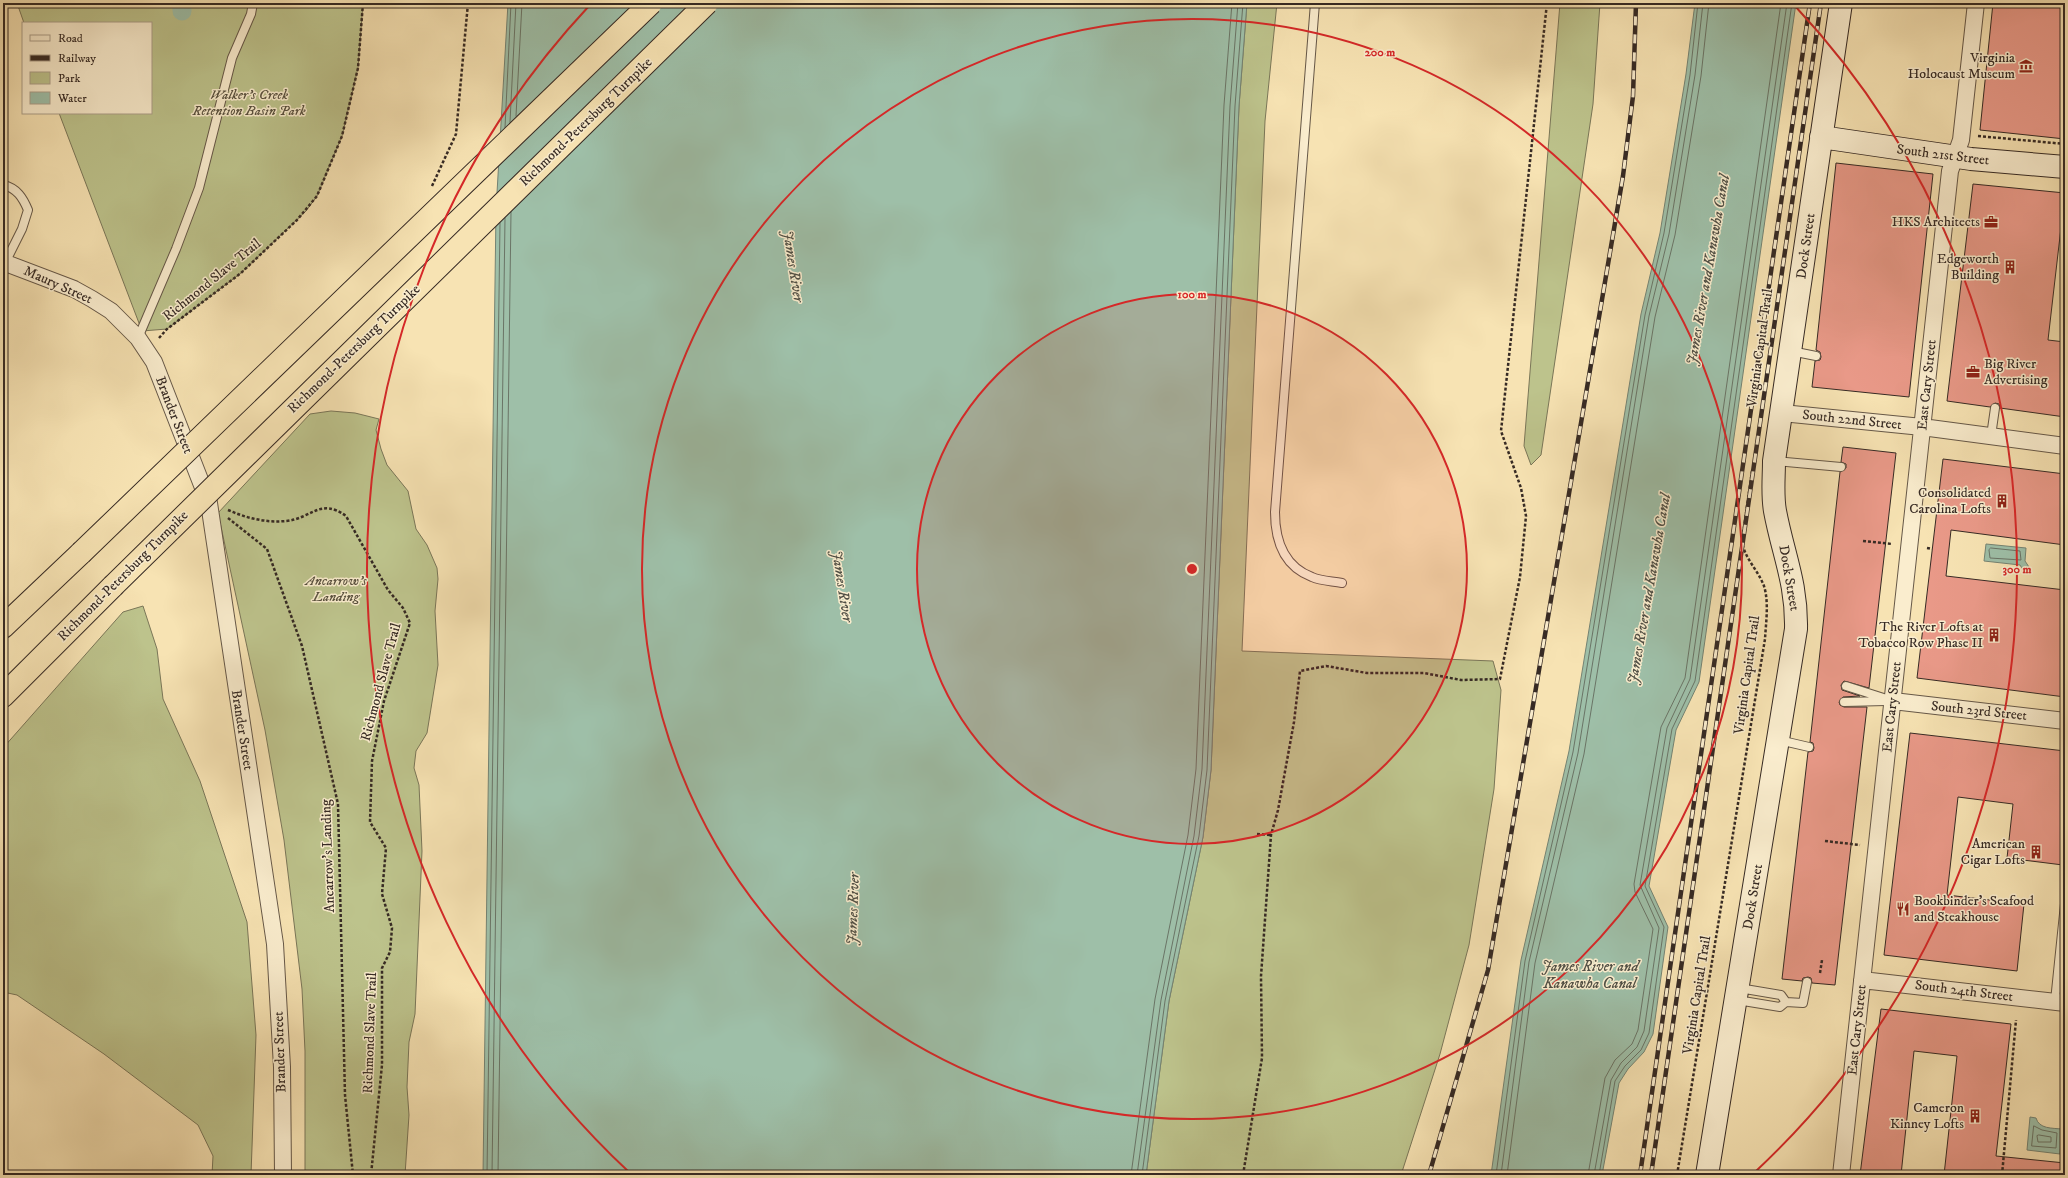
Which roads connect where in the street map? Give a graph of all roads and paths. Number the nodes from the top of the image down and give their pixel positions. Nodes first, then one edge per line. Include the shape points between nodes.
1 (253, 3) edge
2 (363, 3) edge
3 (651, 3) edge
4 (707, 3) edge
5 (1316, 3) edge
6 (1546, 3) edge
7 (1841, 3) edge
8 (1976, 3) edge
9 (1977, 136) dead end
10 (1821, 137) junction
11 (2065, 144) edge
12 (1955, 157) junction
13 (2065, 167) edge
14 (3, 186) edge
15 (4, 262) edge
16 (111, 311) joint
17 (143, 344) junction
18 (1791, 351) junction
19 (1816, 356) dead end
20 (1995, 408) dead end
21 (1782, 413) junction
22 (1922, 427) junction
23 (1991, 436) junction
24 (2065, 446) edge
25 (1774, 461) junction
26 (1753, 465) dead end
27 (1841, 467) dead end
28 (209, 503) junction
29 (1863, 541) dead end
30 (1886, 544) dead end
31 (1924, 548) dead end
32 (1932, 549) dead end
33 (1342, 583) dead end
34 (6, 624) edge
35 (1846, 686) dead end
36 (3, 696) edge
37 (1893, 701) junction
38 (1844, 702) dead end
39 (2065, 721) edge
40 (1779, 740) junction
41 (1809, 747) dead end
42 (1257, 834) dead end
43 (1271, 835) junction
44 (1825, 841) dead end
45 (1851, 844) dead end
46 (2065, 904) edge
47 (1822, 960) dead end
48 (1820, 973) dead end
49 (1862, 980) junction
50 (1807, 982) dead end
51 (1737, 994) junction
52 (1786, 1002) junction
53 (2060, 1002) edge
54 (2016, 1020) dead end
55 (283, 1175) edge
56 (353, 1175) edge
57 (371, 1175) edge
58 (1243, 1175) edge
59 (1677, 1175) edge
60 (1707, 1175) edge
61 (1841, 1175) edge
62 (2002, 1175) edge

1 - 17 lane via 251,14 232,58 199,188
2 - 17 path, Richmond Slave Trail via 358,68 342,136 317,196 297,220 241,273
3 - 34 highway, bridge
4 - 36 highway, Richmond-Petersburg Turnpike, bridge
5 - 33 lane via 1275,531 1281,550 1292,564 1311,577
6 - 43 path via 1501,431 1521,488 1526,516 1520,577 1500,679 1461,680 1424,673 1367,673 1326,666 1300,671 1292,737
7 - 10 main road, Dock Street
8 - 12 street, East Cary Street via 1961,140
9 - 11 path
10 - 12 main road, South 21st Street
10 - 18 main road, Dock Street
12 - 13 main road, South 21st Street
12 - 22 street, East Cary Street via 1950,171
14 - 15 lane via 13,188 22,197 28,210 22,228
15 - 16 street, Maury Street via 74,289
16 - 17 street, Brander Street
17 - 28 street, Brander Street via 154,362
18 - 19 lane
18 - 21 main road, Dock Street
20 - 23 lane
21 - 22 street, South 22nd Street
21 - 25 main road, Dock Street
22 - 23 street, South 22nd Street
22 - 37 street, East Cary Street
23 - 24 street, South 22nd Street
25 - 27 lane
25 - 40 main road, Dock Street via 1775,511 1796,604 1794,643
26 - 59 path, Virginia Capital Trail via 1742,542 1744,552 1764,586 1765,639
28 - 55 street, Brander Street via 275,944 282,1067
28 - 56 path, Ancarrow’s Landing via 267,549 302,646 338,804 345,1095
28 - 57 path, Richmond Slave Trail via 247,518 286,521 326,507 337,509 346,516 410,623 384,701 372,761 370,822 386,848 382,894 392,928 390,952 382,968 382,1065
29 - 30 path
31 - 32 path
35 - 37 lane
37 - 38 lane
37 - 39 street, South 23rd Street
37 - 49 street, East Cary Street
40 - 41 lane
40 - 51 main road, Dock Street
42 - 43 path
43 - 58 path via 1261,976 1262,1058
44 - 45 path
46 - 53 lane
47 - 48 path
49 - 53 street, South 24th Street
49 - 61 street, East Cary Street
50 - 52 lane via 1803,1003
51 - 52 lane via 1781,995
51 - 52 lane via 1780,1007
51 - 60 main road, Dock Street
54 - 62 path

